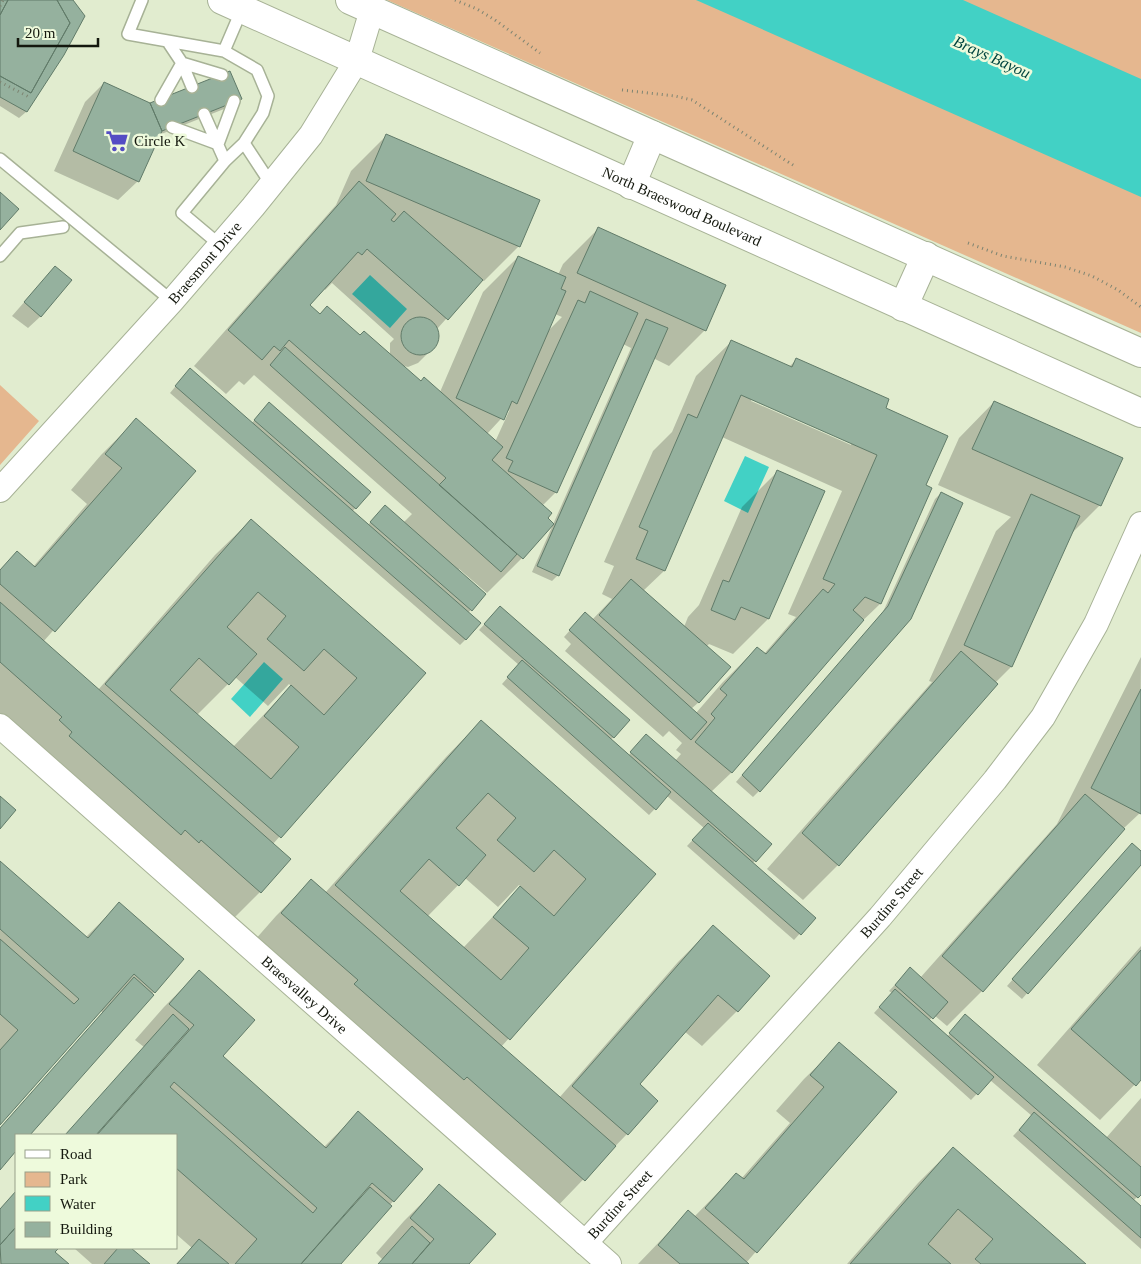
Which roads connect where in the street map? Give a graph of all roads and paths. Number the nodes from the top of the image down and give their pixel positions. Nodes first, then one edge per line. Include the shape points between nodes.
1 (3, 0) edge
2 (142, 0) edge
3 (455, 0) edge
4 (232, 5) edge
5 (361, 5) edge
6 (0, 6) edge
7 (168, 42) junction
8 (224, 51) junction
9 (542, 54) dead end
10 (357, 60) junction
11 (182, 63) junction
12 (222, 75) dead end
13 (0, 82) edge
14 (192, 86) dead end
15 (619, 90) dead end
16 (30, 98) dead end
17 (161, 100) dead end
18 (234, 101) dead end
19 (204, 114) dead end
20 (172, 127) dead end
21 (652, 135) junction
22 (244, 143) junction
23 (218, 144) junction
24 (0, 159) edge
25 (224, 161) junction
26 (797, 168) dead end
27 (271, 184) junction
28 (631, 185) junction
29 (63, 227) dead end
30 (965, 242) dead end
31 (220, 245) junction
32 (0, 256) edge
33 (926, 256) junction
34 (172, 301) junction
35 (903, 307) junction
36 (1141, 307) edge
37 (1141, 353) edge
38 (1141, 413) edge
39 (0, 490) edge
40 (1141, 524) edge
41 (0, 726) edge
42 (586, 1243) junction
43 (609, 1264) edge

1 - 6 path
2 - 7 lane via 128,34
3 - 9 path via 495,20
4 - 8 lane
4 - 10 main road, North Braeswood Boulevard
5 - 10 street, Braesmont Drive
5 - 21 main road
7 - 8 lane
7 - 11 lane
8 - 22 lane via 257,70 268,96 263,113
10 - 27 street, Braesmont Drive via 311,135
10 - 28 main road, North Braeswood Boulevard
11 - 12 lane
11 - 14 lane
11 - 17 lane
13 - 16 path
15 - 26 path via 692,100
18 - 23 lane
19 - 23 lane
20 - 23 lane
21 - 28 main road
21 - 33 main road
22 - 25 lane
22 - 27 lane
23 - 25 lane
24 - 34 lane
25 - 31 lane via 182,213
27 - 31 street, Braesmont Drive
28 - 35 main road, North Braeswood Boulevard
29 - 32 lane via 20,233
30 - 36 path via 1003,256 1065,267 1092,276
31 - 34 street, Braesmont Drive
33 - 35 main road
33 - 37 main road
34 - 39 street, Braesmont Drive
35 - 38 main road, North Braeswood Boulevard
40 - 42 street, Burdine Street via 1096,624 1048,709 995,780 880,917
41 - 42 street, Braesvalley Drive
42 - 43 street, Braesvalley Drive

